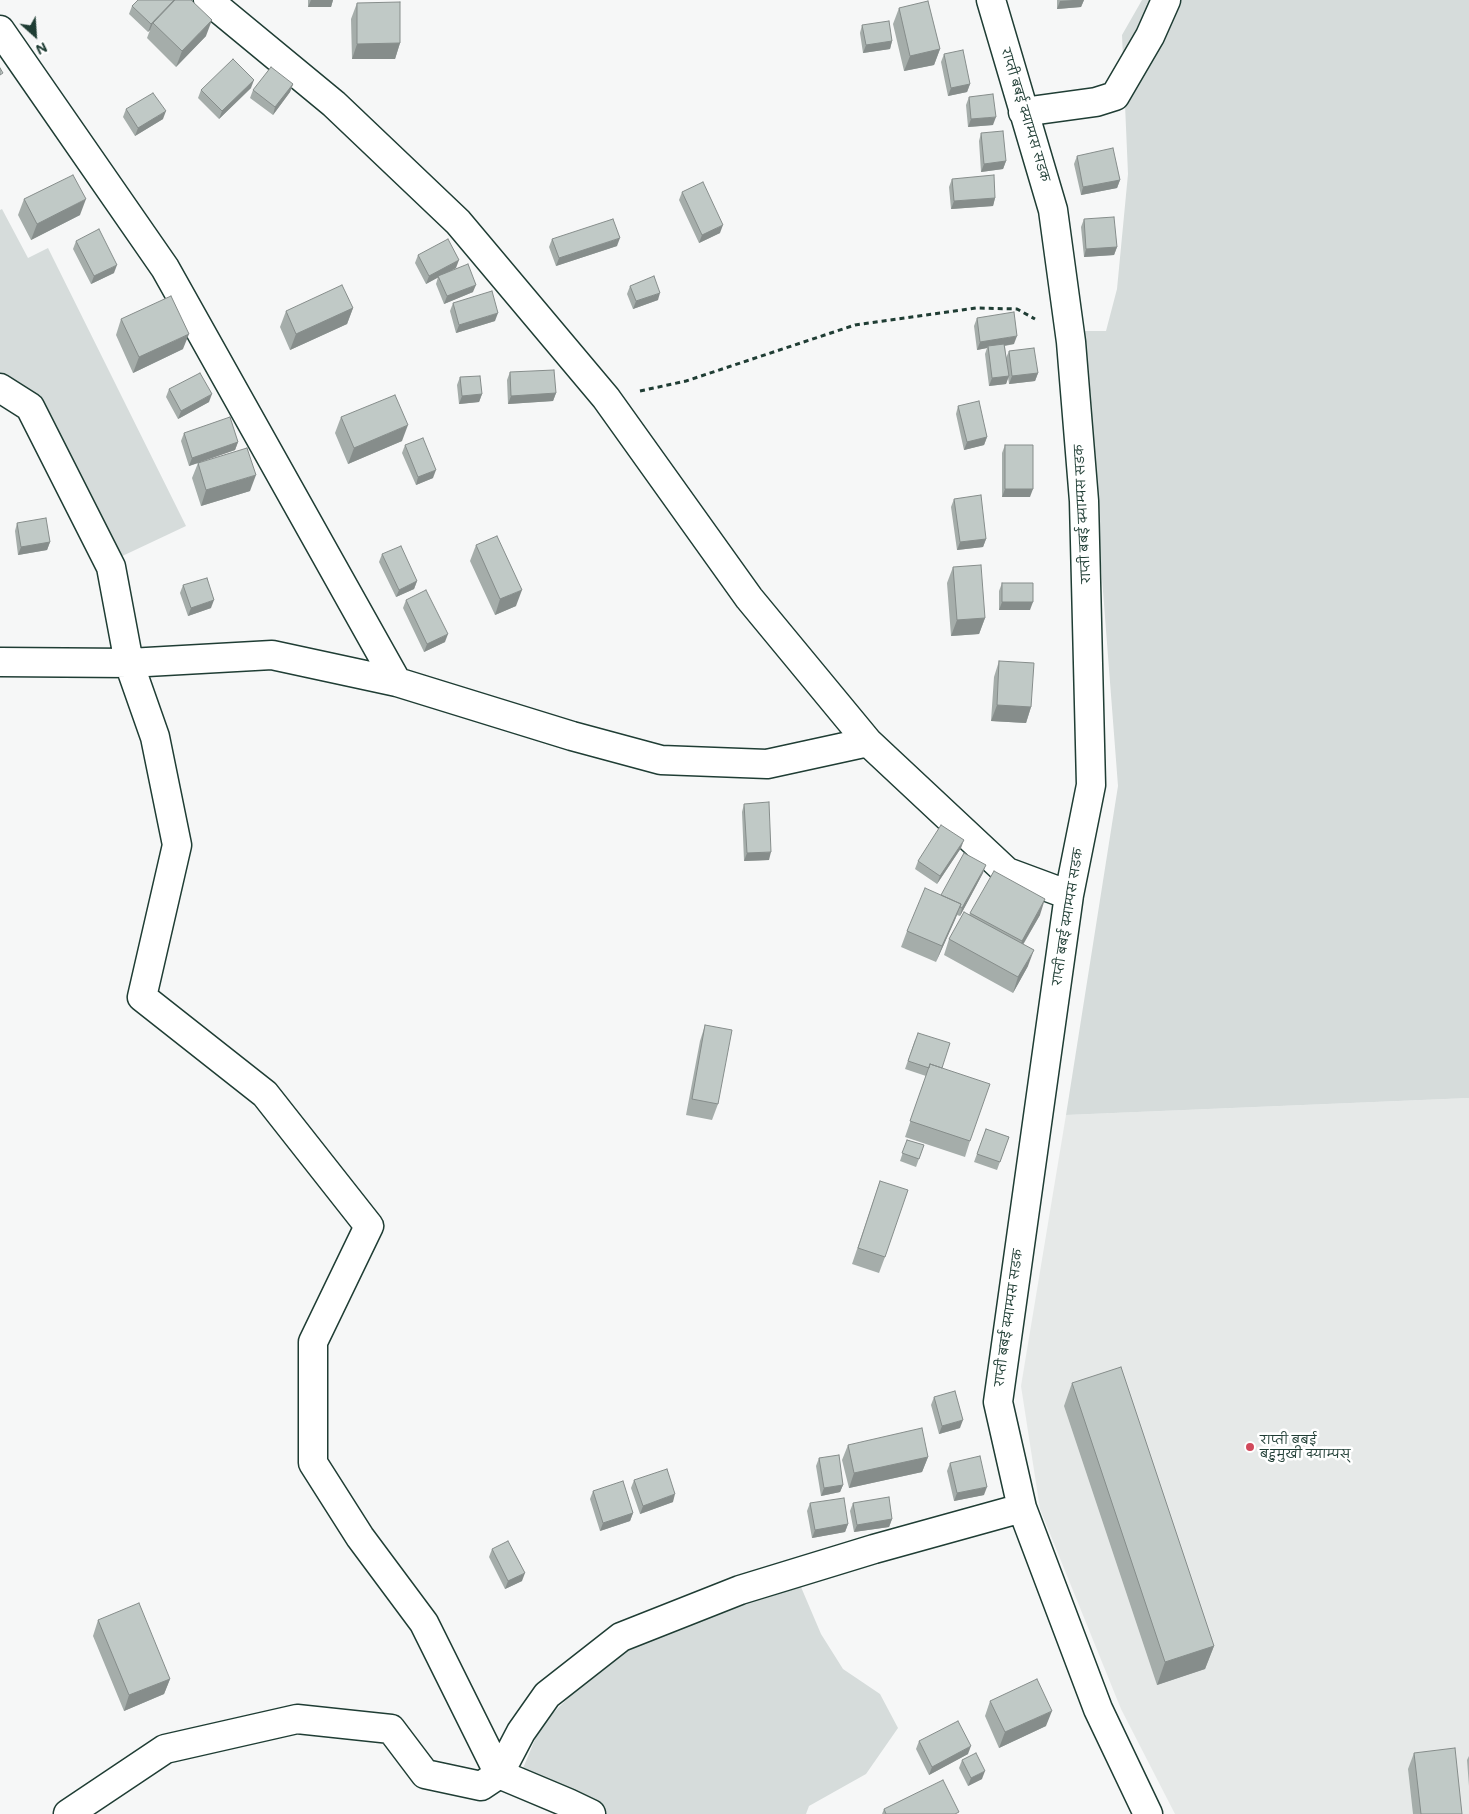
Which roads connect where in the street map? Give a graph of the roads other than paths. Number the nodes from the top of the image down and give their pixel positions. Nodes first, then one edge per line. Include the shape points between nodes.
1 (208, 0) edge
2 (991, 0) edge
3 (1166, 0) edge
4 (0, 30) edge
5 (1023, 112) junction
6 (0, 388) edge
7 (0, 662) edge
8 (129, 663) junction
9 (397, 682) junction
10 (868, 742) junction
11 (1070, 895) junction
12 (1022, 1508) junction
13 (499, 1774) junction
14 (68, 1814) edge
15 (591, 1814) edge
16 (1148, 1814) edge

1 - 10 street via 334,104 458,222 606,398 749,598
2 - 5 street, राप्ती बबई क्याम्पस सडक
3 - 5 street via 1150,36 1115,96 1096,102
4 - 9 street via 165,268
5 - 11 street, राप्ती बबई क्याम्पस सडक via 1053,210 1071,342 1084,501 1092,785
6 - 8 street via 30,407 110,567
7 - 8 street
8 - 9 street via 272,655
8 - 13 street via 155,737 177,844 142,997 265,1094 369,1226 313,1342 313,1463 360,1537 424,1623
9 - 10 street via 661,760 767,764
10 - 11 street via 1007,872
11 - 12 street, राप्ती बबई क्याम्पस सडक via 998,1402
12 - 13 street via 740,1590 621,1637 547,1695 521,1732
12 - 16 street, राप्ती बबई क्याम्पस सडक via 1098,1709
13 - 14 street via 481,1786 425,1774 391,1729 297,1719 165,1749
13 - 15 street

